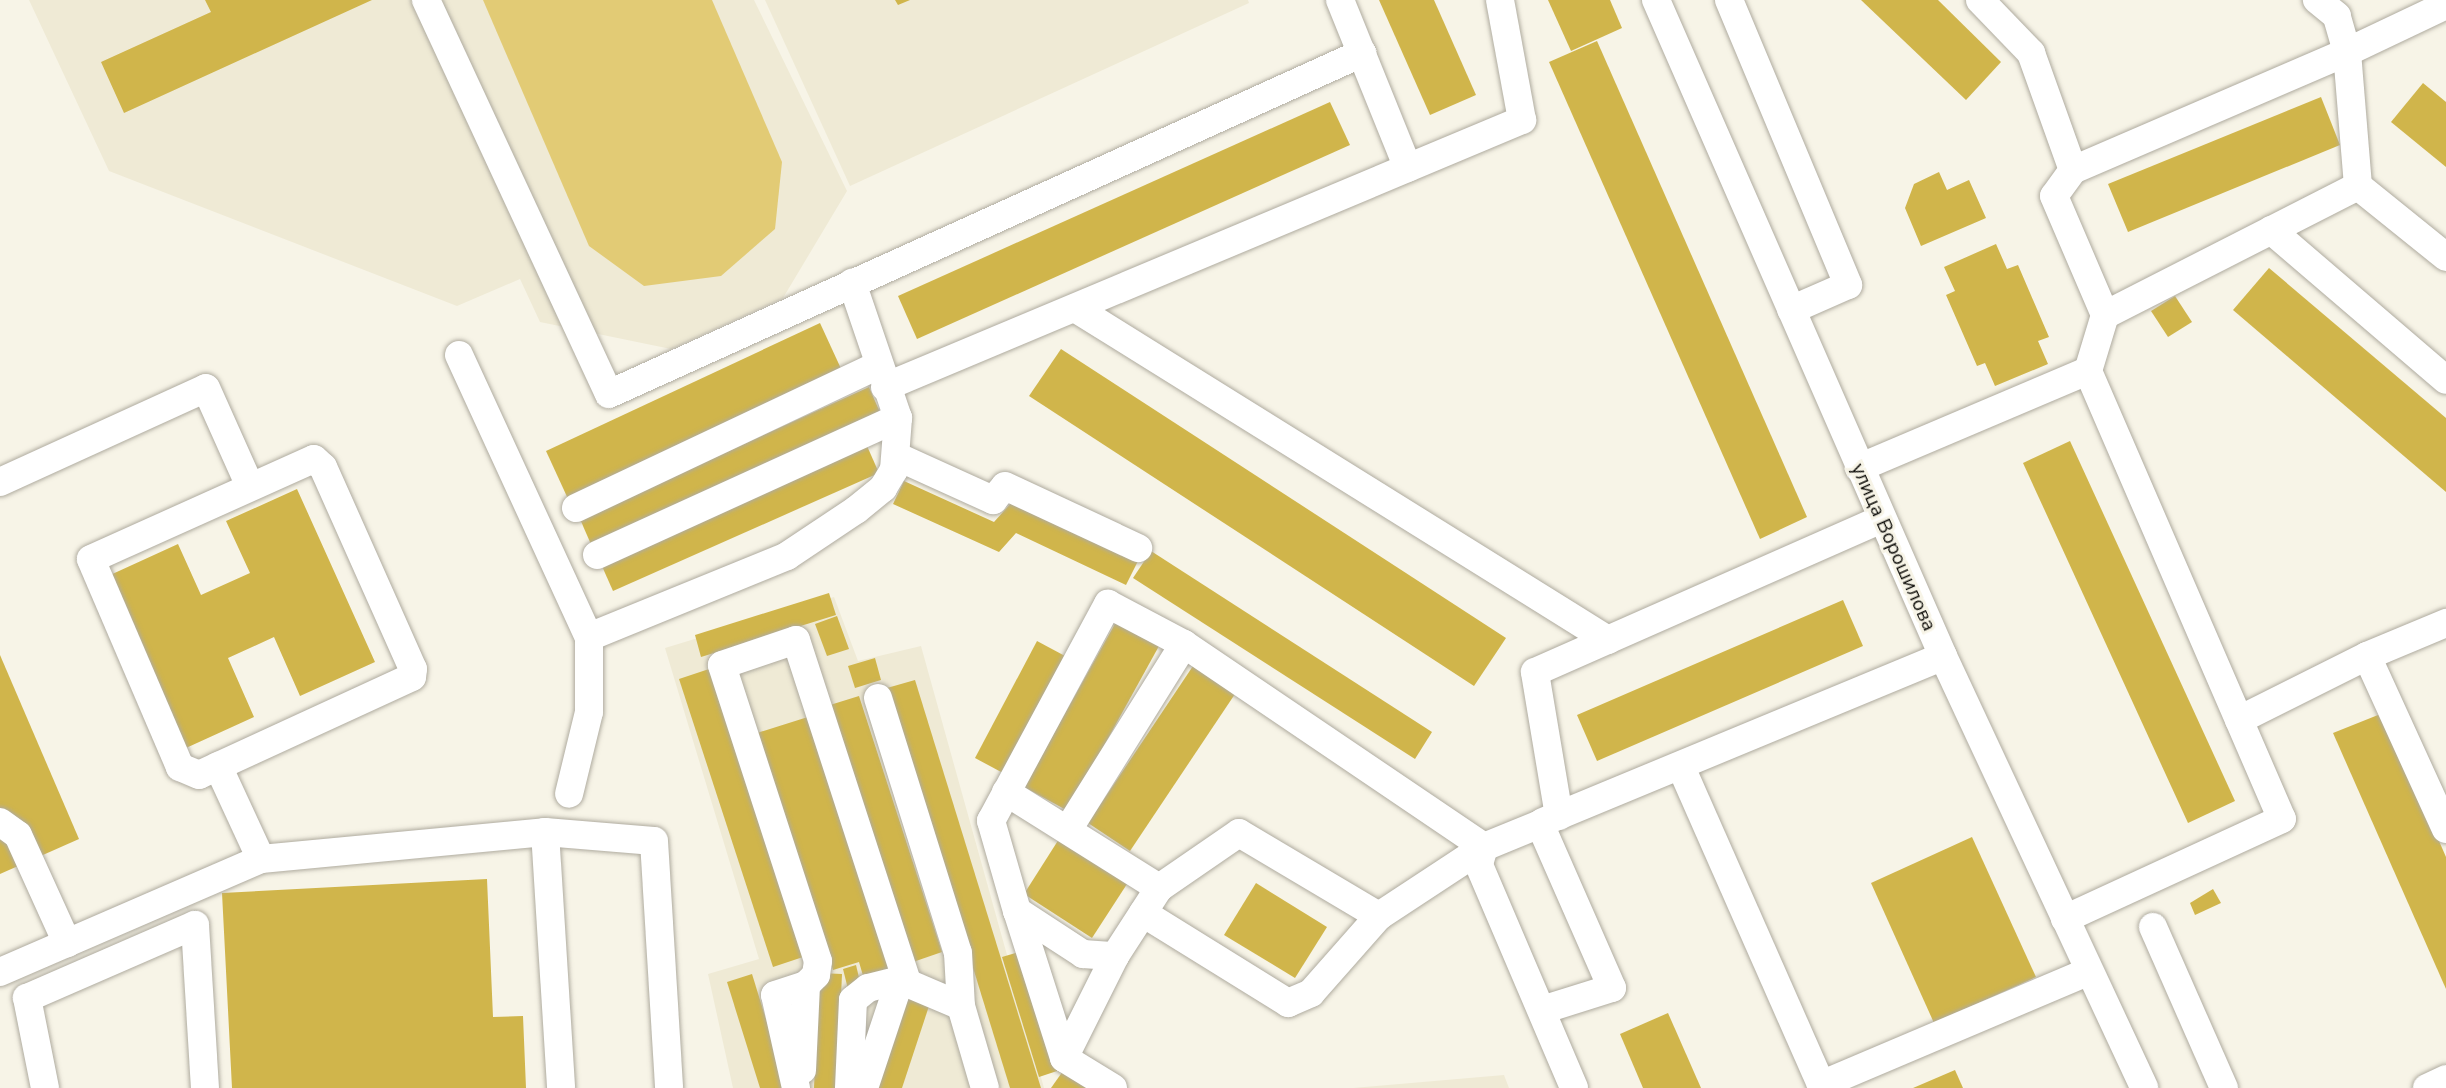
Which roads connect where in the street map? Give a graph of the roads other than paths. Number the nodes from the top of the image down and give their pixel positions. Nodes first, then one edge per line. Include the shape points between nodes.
1 (426, 0) edge
2 (1340, 0) edge
3 (1500, 0) edge
4 (1656, 0) edge
5 (1729, 0) edge
6 (2317, 0) edge
7 (1983, 2) edge
8 (2446, 4) edge
9 (2347, 52) junction
10 (1362, 53) junction
11 (1408, 168) junction
12 (2073, 170) junction
13 (2358, 186) junction
14 (2271, 230) junction
15 (2446, 257) edge
16 (852, 283) junction
17 (1075, 308) junction
18 (1791, 310) junction
19 (2105, 315) junction
20 (459, 355) dead end
21 (2088, 371) junction
22 (881, 377) junction
23 (2446, 380) edge
24 (898, 418) junction
25 (896, 456) junction
26 (1859, 468) junction
27 (0, 482) edge
28 (249, 484) junction
29 (576, 508) dead end
30 (1882, 519) junction
31 (1138, 548) dead end
32 (597, 555) dead end
33 (2446, 623) edge
34 (589, 637) junction
35 (1608, 640) junction
36 (1184, 644) junction
37 (1943, 656) junction
38 (2367, 656) junction
39 (878, 698) dead end
40 (2239, 720) junction
41 (218, 766) junction
42 (1681, 767) junction
43 (1006, 792) junction
44 (569, 794) dead end
45 (1550, 820) junction
46 (0, 822) edge
47 (1070, 828) junction
48 (2446, 829) edge
49 (545, 832) junction
50 (1484, 847) junction
51 (261, 859) junction
52 (1159, 888) junction
53 (1017, 911) junction
54 (1143, 913) junction
55 (1379, 916) junction
56 (2065, 919) junction
57 (2153, 927) dead end
58 (67, 943) junction
59 (1115, 956) junction
60 (2089, 971) junction
61 (0, 972) edge
62 (904, 982) junction
63 (806, 985) junction
64 (961, 1006) junction
65 (1542, 1010) junction
66 (1064, 1058) junction
67 (2446, 1079) edge
68 (1821, 1087) edge
69 (45, 1088) edge
70 (205, 1088) edge
71 (561, 1088) edge
72 (669, 1088) edge
73 (796, 1088) edge
74 (801, 1088) edge
75 (849, 1088) edge
76 (864, 1088) edge
77 (985, 1088) edge
78 (1113, 1088) edge
79 (1574, 1088) edge
80 (2144, 1088) edge
81 (2224, 1088) edge
82 (2427, 1088) edge

1 - 16 street via 609,394
2 - 10 street
3 - 11 street via 1522,120
4 - 18 street, улица Ворошилова
5 - 18 street via 1848,285
6 - 9 street via 2337,16
7 - 12 street via 2031,53
8 - 9 street
9 - 12 street
9 - 13 street
10 - 11 street
10 - 16 street
11 - 17 street
12 - 19 street via 2054,196
13 - 14 street
13 - 15 street
14 - 19 street
14 - 23 street
16 - 22 street
17 - 22 street
17 - 35 street
18 - 26 street, улица Ворошилова
19 - 21 street
20 - 34 street
21 - 26 street
21 - 40 street
22 - 24 street
22 - 29 street
24 - 25 street
24 - 32 street
25 - 31 street via 993,500 1005,486
25 - 34 street via 883,488 786,556
26 - 30 street, улица Ворошилова
27 - 28 street via 206,388
28 - 41 street via 91,559 180,767 200,775
28 - 41 street via 303,460 314,459 323,467 413,669 405,682
30 - 35 street
30 - 37 street, улица Ворошилова
33 - 38 street
34 - 44 street via 590,712
35 - 45 street via 1534,672
36 - 43 street via 1108,604
36 - 47 street
36 - 50 street
37 - 42 street
37 - 56 street, улица Ворошилова
38 - 40 street
38 - 48 street
39 - 64 street via 958,953
40 - 56 street via 2282,819
41 - 51 street
42 - 45 street
42 - 68 street
43 - 47 street
43 - 53 street via 991,821
45 - 50 street
45 - 65 street via 1612,988
46 - 58 street via 18,835
47 - 52 street
49 - 51 street
49 - 71 street
49 - 72 street via 654,841
50 - 55 street
50 - 65 street via 1479,865
51 - 58 street
52 - 54 street
52 - 55 street via 1239,833
53 - 59 street via 1083,954
53 - 66 street
54 - 55 street via 1288,1003 1311,993
54 - 59 street
56 - 60 street, улица Ворошилова
57 - 81 street
58 - 61 street
59 - 66 street
60 - 68 street
60 - 80 street, улица Ворошилова
62 - 63 street via 796,640 722,665 818,961 816,975
62 - 64 street
62 - 75 street via 868,988 853,1000
62 - 76 street
63 - 73 street via 775,994
63 - 74 street
64 - 77 street
65 - 79 street
66 - 78 street
67 - 82 street
69 - 70 street via 27,998 195,925

